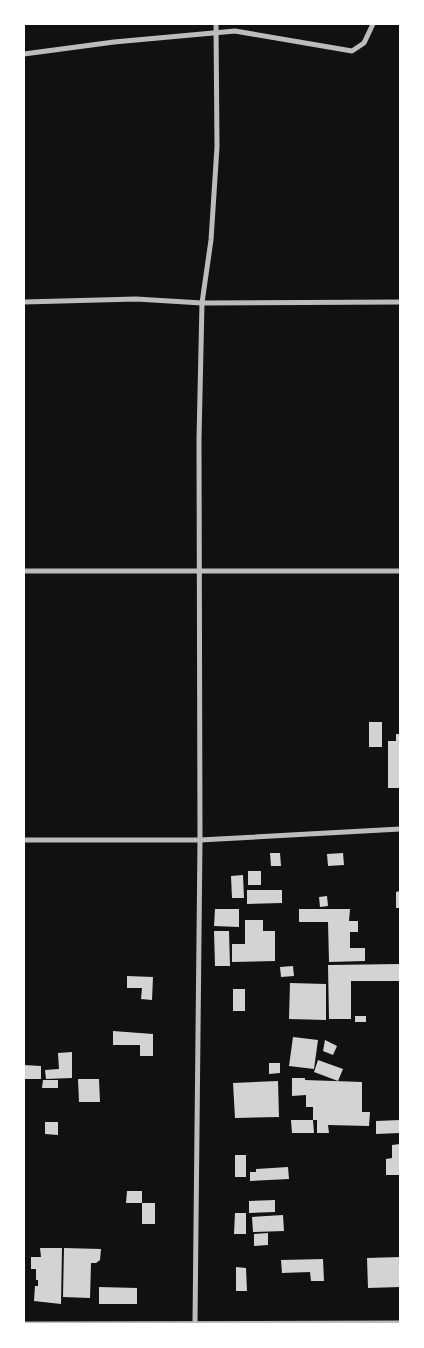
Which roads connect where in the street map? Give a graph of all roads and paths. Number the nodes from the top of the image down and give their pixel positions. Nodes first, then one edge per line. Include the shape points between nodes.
1 (216, 24) edge
2 (374, 24) edge
3 (215, 34) junction
4 (24, 54) edge
5 (24, 302) edge
6 (400, 302) edge
7 (202, 303) junction
8 (24, 571) edge
9 (199, 571) junction
10 (400, 571) edge
11 (400, 829) edge
12 (24, 840) edge
13 (200, 840) junction
14 (400, 1323) edge
15 (24, 1324) edge
16 (194, 1324) edge

1 - 3 street
2 - 3 street via 364,43 352,51 235,31
3 - 4 street via 114,42
3 - 7 street via 218,147 211,240
5 - 7 street via 136,300
6 - 7 street
7 - 9 street
8 - 9 street
9 - 10 street
9 - 13 street
11 - 13 street
12 - 13 street
13 - 16 street
14 - 16 street
15 - 16 street

